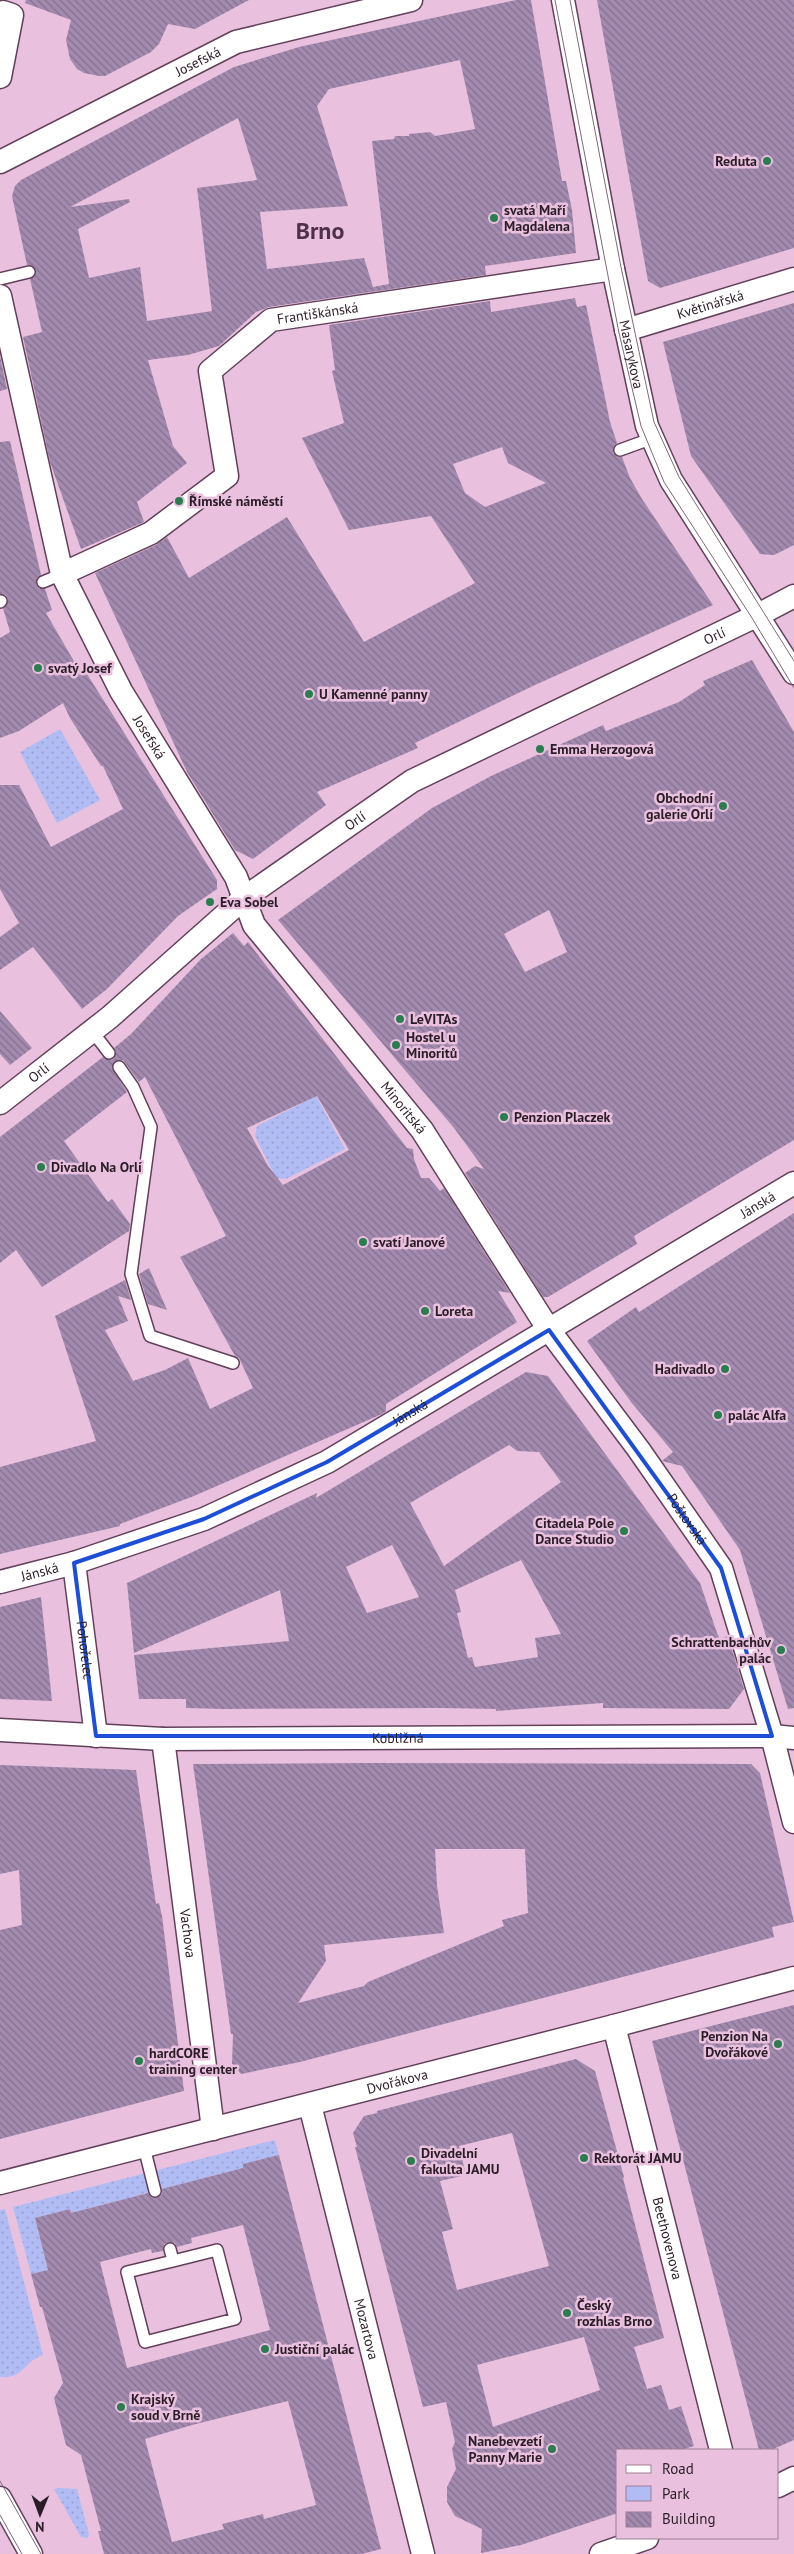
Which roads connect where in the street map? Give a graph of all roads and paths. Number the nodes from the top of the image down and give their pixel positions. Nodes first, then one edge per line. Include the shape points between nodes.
1 (411, 0) edge
2 (563, 0) edge
3 (3, 12) dead end
4 (0, 77) edge
5 (0, 162) edge
6 (613, 269) junction
7 (29, 272) dead end
8 (794, 278) edge
9 (0, 279) edge
10 (0, 296) edge
11 (626, 330) junction
12 (653, 438) junction
13 (620, 450) dead end
14 (52, 578) junction
15 (794, 596) edge
16 (758, 615) junction
17 (794, 674) edge
18 (244, 898) junction
19 (92, 1031) junction
20 (108, 1053) dead end
21 (119, 1067) dead end
22 (0, 1104) edge
23 (794, 1183) edge
24 (549, 1330) junction
25 (233, 1363) dead end
26 (74, 1563) junction
27 (0, 1582) edge
28 (0, 1730) edge
29 (96, 1736) junction
30 (772, 1736) junction
31 (794, 1738) edge
32 (163, 1739) junction
33 (794, 1822) edge
34 (794, 1978) edge
35 (614, 2026) junction
36 (310, 2104) junction
37 (213, 2129) junction
38 (144, 2147) junction
39 (0, 2183) edge
40 (155, 2191) dead end
41 (170, 2249) dead end
42 (173, 2260) junction
43 (720, 2449) edge
44 (794, 2478) edge
45 (779, 2486) edge
46 (0, 2498) edge
47 (644, 2539) edge
48 (31, 2554) edge
49 (423, 2554) edge
50 (602, 2554) edge

1 - 5 street, Josefská via 236,42
2 - 6 street, Masarykova
3 - 4 street via 12,15
6 - 11 street, Masarykova
6 - 14 street, Františkánská via 271,320 210,371 227,476 151,533
7 - 9 lane
8 - 11 street, Květinářská
10 - 14 street, Josefská
11 - 12 street, Masarykova via 647,426
12 - 13 lane
12 - 16 street, Masarykova via 671,480
14 - 18 street, Josefská via 236,877
15 - 16 street, Orlí
16 - 17 street, Masarykova
16 - 18 street, Orlí via 412,781
18 - 19 street, Orlí
18 - 24 street, Minoritská via 254,925 422,1130
19 - 20 lane
19 - 22 street, Orlí
21 - 25 lane via 133,1087 151,1127 131,1274 150,1336
23 - 24 street, Jánská
24 - 26 street, Jánská via 327,1462 204,1519
24 - 30 street, Poštovská via 639,1450 721,1568
26 - 27 street, Jánská
26 - 29 street, Pohořelec
28 - 29 street, Kobližná
29 - 32 street, Kobližná
30 - 31 street, Kobližná
30 - 32 street, Kobližná
30 - 33 street, Poštovská
32 - 37 street, Vachova
34 - 35 street, Dvořákova
35 - 36 street, Dvořákova
35 - 43 street, Beethovenova
36 - 37 street, Dvořákova
36 - 49 street, Mozartova
37 - 38 street, Dvořákova
38 - 39 street, Dvořákova
38 - 40 lane
41 - 42 lane
42 - 42 lane via 127,2272 145,2342 235,2319 217,2250
44 - 45 street
46 - 48 street
47 - 50 street

